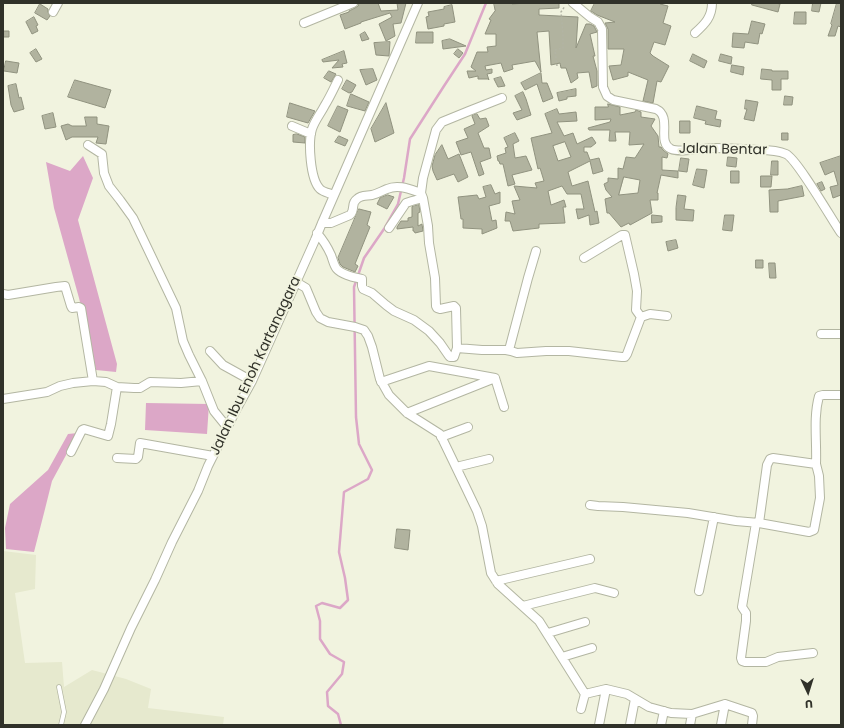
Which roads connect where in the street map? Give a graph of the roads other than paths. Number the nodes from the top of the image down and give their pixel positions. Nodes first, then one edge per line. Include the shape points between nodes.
1 (58, 3) edge
2 (353, 3) edge
3 (418, 3) edge
4 (570, 3) edge
5 (712, 3) edge
6 (53, 12) dead end
7 (304, 23) dead end
8 (695, 33) dead end
9 (338, 80) dead end
10 (502, 98) dead end
11 (292, 126) dead end
12 (311, 134) junction
13 (88, 145) dead end
14 (334, 195) junction
15 (422, 195) junction
16 (322, 222) junction
17 (389, 228) dead end
18 (318, 233) junction
19 (841, 234) edge
20 (536, 251) dead end
21 (584, 258) dead end
22 (296, 282) junction
23 (3, 294) edge
24 (667, 316) dead end
25 (641, 317) junction
26 (821, 334) dead end
27 (841, 334) edge
28 (457, 348) junction
29 (508, 350) junction
30 (210, 351) dead end
31 (495, 378) junction
32 (93, 381) junction
33 (252, 381) junction
34 (202, 382) junction
35 (381, 382) junction
36 (117, 387) junction
37 (841, 395) edge
38 (3, 399) edge
39 (504, 407) dead end
40 (407, 413) junction
41 (227, 427) junction
42 (468, 427) dead end
43 (441, 437) junction
44 (71, 452) dead end
45 (213, 456) junction
46 (117, 458) dead end
47 (489, 458) dead end
48 (816, 464) junction
49 (456, 467) junction
50 (590, 505) dead end
51 (714, 517) junction
52 (758, 523) junction
53 (590, 559) dead end
54 (496, 581) junction
55 (699, 591) dead end
56 (614, 592) dead end
57 (523, 606) junction
58 (585, 622) dead end
59 (548, 633) junction
60 (592, 648) dead end
61 (813, 653) dead end
62 (562, 657) junction
63 (59, 687) dead end
64 (606, 689) junction
65 (585, 694) junction
66 (635, 699) junction
67 (725, 704) junction
68 (581, 709) dead end
69 (664, 711) junction
70 (692, 714) junction
71 (88, 724) edge
72 (61, 725) edge
73 (599, 725) edge
74 (630, 725) edge
75 (661, 725) edge
76 (690, 725) edge
77 (721, 725) edge
78 (752, 725) edge

1 - 6 street
2 - 7 street
3 - 14 street, Jalan Ibu Enoh Kartanagara
4 - 19 street, Jalan Bentar via 598,22 602,29 603,87 607,96 613,100 661,112 664,117 665,141 671,149 743,148 786,154 797,165
5 - 8 street via 711,14 706,24
9 - 12 street
10 - 15 street via 442,122 436,130 423,178
11 - 12 street
12 - 14 street via 310,154 314,180 322,190
13 - 34 street via 102,154 104,173 110,186 133,218 176,308 183,341
14 - 16 street, Jalan Ibu Enoh Kartanagara
15 - 16 street via 399,186 388,188 373,195 358,197 350,215 331,223
15 - 17 street via 406,203
15 - 28 street via 435,278 436,306 440,309 454,306 456,308
16 - 18 street, Jalan Ibu Enoh Kartanagara
18 - 22 street, Jalan Ibu Enoh Kartanagara
18 - 28 street via 340,272 358,278 363,289 429,331 450,357 454,357
20 - 29 street
21 - 25 street via 625,235 637,291 636,310
22 - 33 street, Jalan Ibu Enoh Kartanagara
22 - 35 street via 306,288 320,318 364,330
23 - 32 street via 65,286 71,307 81,308
24 - 25 street via 650,314
25 - 29 street via 625,357 569,351 517,353
26 - 27 street
28 - 29 street
30 - 33 street via 222,365
31 - 35 street via 429,366
31 - 39 street
31 - 40 street
32 - 36 street via 106,382
32 - 38 street
33 - 41 street, Jalan Ibu Enoh Kartanagara
34 - 36 street via 150,382 140,388
34 - 41 street via 214,411
35 - 40 street via 389,395
36 - 44 street via 108,436 84,428
37 - 48 street via 819,396 816,408
40 - 43 street
41 - 45 street, Jalan Ibu Enoh Kartanagara
42 - 43 street
43 - 49 street
45 - 46 street via 140,443 138,458
45 - 71 street, Jalan Ibu Enoh Kartanagara
47 - 49 street
48 - 52 street via 770,459
48 - 52 street via 820,498 814,530 809,532
49 - 54 street via 482,526 491,573
50 - 51 street
51 - 52 street
51 - 55 street
52 - 61 street via 742,607 746,613 742,661 766,662 778,657
53 - 54 street
54 - 57 street
56 - 57 street via 595,588
57 - 59 street
58 - 59 street
59 - 62 street
60 - 62 street
62 - 65 street
63 - 72 lane via 64,712
64 - 65 street
64 - 66 street via 627,694
64 - 73 street
65 - 68 street
66 - 69 street via 649,707
66 - 74 street
67 - 70 street
67 - 77 street
67 - 78 street via 752,714
69 - 70 street
69 - 75 street
70 - 76 street

